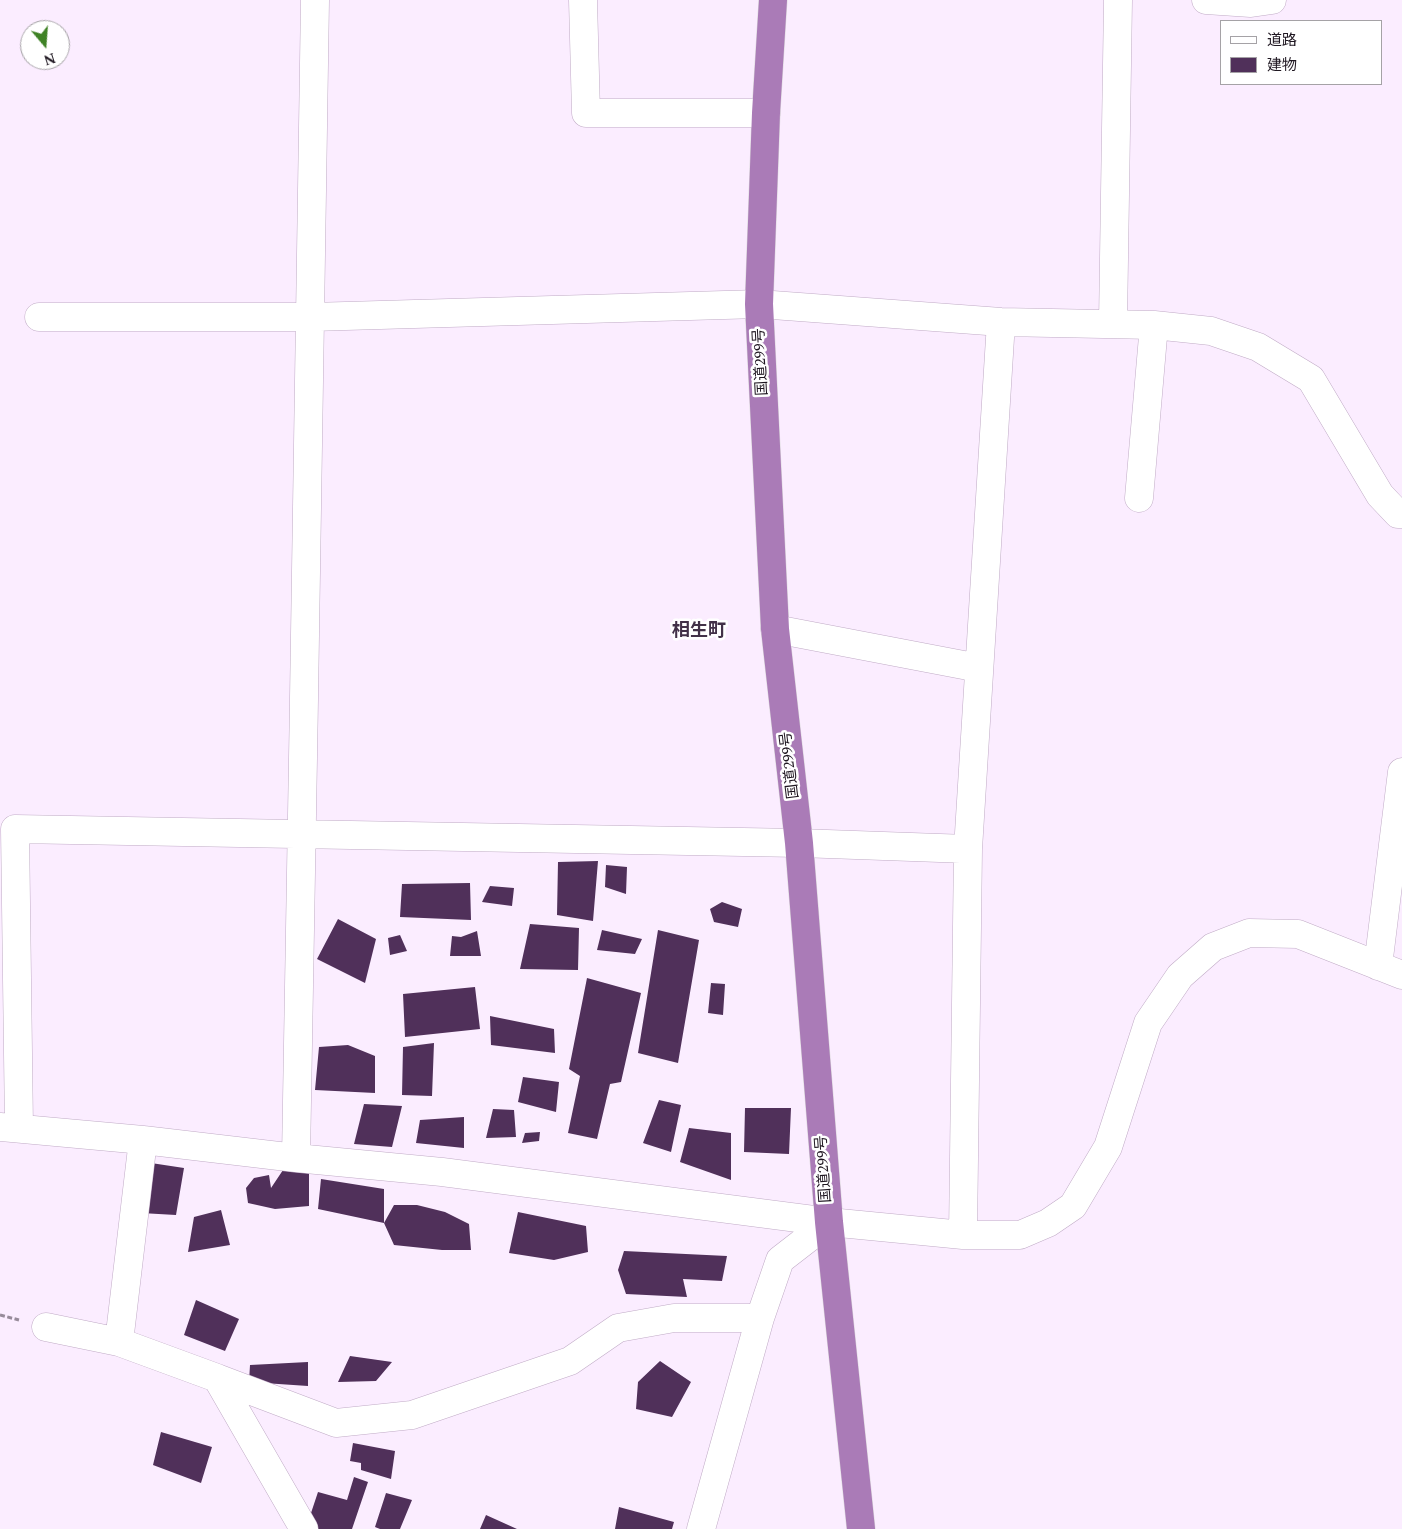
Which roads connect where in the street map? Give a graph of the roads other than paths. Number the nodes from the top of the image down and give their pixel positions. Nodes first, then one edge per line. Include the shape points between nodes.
1 (315, 0) edge
2 (583, 0) edge
3 (774, 0) edge
4 (1118, 0) edge
5 (1206, 0) edge
6 (1272, 0) edge
7 (766, 113) junction
8 (759, 304) junction
9 (39, 317) dead end
10 (311, 317) junction
11 (1001, 322) junction
12 (1113, 323) junction
13 (1154, 325) junction
14 (1139, 498) dead end
15 (1402, 514) edge
16 (775, 629) junction
17 (979, 668) junction
18 (1402, 772) edge
19 (301, 834) junction
20 (800, 843) junction
21 (968, 849) junction
22 (1390, 970) edge
23 (10, 1128) edge
24 (143, 1140) junction
25 (296, 1158) junction
26 (829, 1222) junction
27 (963, 1236) junction
28 (760, 1318) junction
29 (46, 1327) dead end
30 (119, 1342) junction
31 (217, 1378) junction
32 (304, 1529) edge
33 (701, 1529) edge
34 (861, 1529) edge

1 - 10 street
2 - 7 street via 586,113
3 - 7 highway, 国道299号
4 - 12 street
5 - 6 street via 1251,3
7 - 8 highway, 国道299号
8 - 10 street
8 - 11 street
8 - 16 highway, 国道299号
9 - 10 street
10 - 19 street
11 - 12 street
11 - 17 street
12 - 13 street
13 - 14 street
13 - 15 street via 1211,331 1258,347 1311,379 1380,495 1398,514
16 - 17 street
16 - 20 highway, 国道299号
17 - 21 street
18 - 22 street
19 - 20 street
19 - 23 street via 15,829
19 - 25 street
20 - 21 street
20 - 26 highway, 国道299号
21 - 27 street
22 - 27 street via 1298,934 1249,933 1213,947 1180,976 1148,1023 1108,1147 1073,1206 1048,1223 1020,1235
23 - 24 street
24 - 25 street
24 - 30 street
25 - 26 street via 442,1172
26 - 27 street
26 - 28 street via 780,1260
26 - 34 highway, 国道299号
28 - 31 street via 674,1318 618,1328 570,1361 412,1415 336,1423
28 - 33 street
29 - 30 street
30 - 31 street
31 - 32 street

